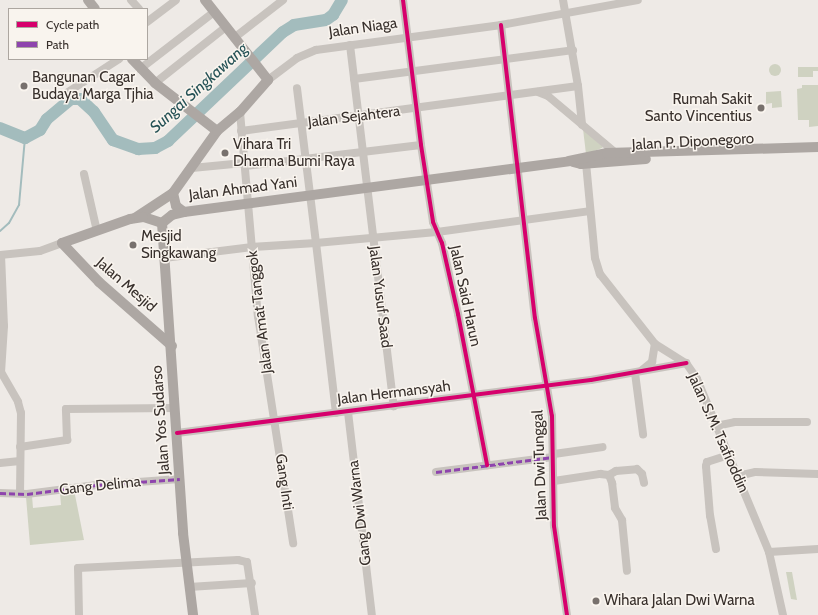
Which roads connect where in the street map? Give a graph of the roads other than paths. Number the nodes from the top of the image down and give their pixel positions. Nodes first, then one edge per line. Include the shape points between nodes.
1 (88, 0) edge
2 (132, 0) edge
3 (205, 0) edge
4 (283, 0) edge
5 (403, 0) edge
6 (563, 0) edge
7 (638, 0) edge
8 (172, 1) edge
9 (94, 8) edge
10 (138, 8) edge
11 (214, 12) junction
12 (566, 13) junction
13 (148, 20) edge
14 (501, 25) junction
15 (226, 27) junction
16 (407, 37) junction
17 (234, 38) junction
18 (350, 45) junction
19 (573, 50) junction
20 (506, 59) junction
21 (116, 60) edge
22 (133, 60) edge
23 (140, 69) junction
24 (412, 72) junction
25 (354, 79) junction
26 (268, 80) junction
27 (155, 83) junction
28 (578, 86) junction
29 (297, 88) dead end
30 (68, 92) dead end
31 (537, 92) junction
32 (510, 96) junction
33 (416, 109) junction
34 (240, 112) junction
35 (359, 116) junction
36 (303, 123) junction
37 (582, 125) junction
38 (217, 131) junction
39 (241, 131) junction
40 (421, 145) junction
41 (818, 147) edge
42 (362, 152) junction
43 (818, 152) edge
44 (616, 153) junction
45 (307, 158) junction
46 (569, 162) junction
47 (586, 163) junction
48 (245, 164) junction
49 (192, 168) junction
50 (518, 168) junction
51 (84, 174) dead end
52 (428, 180) junction
53 (367, 188) junction
54 (173, 193) junction
55 (311, 195) junction
56 (250, 203) junction
57 (590, 211) junction
58 (184, 212) junction
59 (135, 218) junction
60 (524, 219) junction
61 (162, 223) junction
62 (98, 231) junction
63 (437, 232) junction
64 (373, 239) junction
65 (62, 243) junction
66 (316, 243) junction
67 (252, 247) junction
68 (0, 255) edge
69 (164, 258) junction
70 (168, 322) junction
71 (150, 327) junction
72 (655, 344) junction
73 (172, 346) junction
74 (686, 363) junction
75 (1, 371) edge
76 (637, 373) junction
77 (548, 386) junction
78 (473, 395) junction
79 (394, 406) junction
80 (175, 408) junction
81 (348, 412) junction
82 (336, 413) junction
83 (275, 421) junction
84 (807, 422) dead end
85 (716, 426) junction
86 (177, 433) junction
87 (643, 434) dead end
88 (20, 446) junction
89 (603, 447) dead end
90 (553, 455) junction
91 (728, 455) junction
92 (20, 461) junction
93 (0, 463) edge
94 (487, 465) junction
95 (436, 472) dead end
96 (818, 474) edge
97 (608, 475) junction
98 (738, 476) junction
99 (180, 478) junction
100 (554, 481) junction
101 (644, 483) dead end
102 (0, 493) edge
103 (20, 493) junction
104 (293, 543) dead end
105 (716, 549) dead end
106 (818, 549) edge
107 (769, 552) junction
108 (187, 564) junction
109 (627, 571) dead end
110 (252, 583) junction
111 (189, 587) junction
112 (79, 615) edge
113 (188, 615) edge
114 (192, 615) edge
115 (256, 615) edge
116 (372, 615) edge
117 (567, 615) edge
118 (782, 615) edge

1 - 9 main road
2 - 10 street
3 - 11 main road
4 - 17 street
5 - 16 street, Jalan Said Harun
6 - 12 street
7 - 12 street, Jalan Niaga
8 - 13 street
11 - 15 main road
11 - 23 street
12 - 14 street, Jalan Niaga
12 - 19 street
14 - 16 street, Jalan Niaga
14 - 20 street, Jalan Dwi Tunggal
15 - 17 main road
15 - 27 street
16 - 18 street, Jalan Niaga
16 - 24 street, Jalan Said Harun
17 - 26 main road
18 - 25 street, Jalan Yusuf Saad
18 - 26 street, Jalan Niaga via 305,53
19 - 20 street
19 - 28 street
20 - 24 street
20 - 32 street, Jalan Dwi Tunggal
21 - 30 street
22 - 23 main road
23 - 27 main road
24 - 25 street
24 - 33 street, Jalan Said Harun
25 - 35 street, Jalan Yusuf Saad
26 - 34 main road
27 - 38 main road
28 - 31 street, Jalan Sejahtera
28 - 37 street
29 - 36 street
31 - 32 street, Jalan Sejahtera
31 - 37 street via 548,96
32 - 33 street, Jalan Sejahtera
32 - 50 street, Jalan Dwi Tunggal
33 - 35 street, Jalan Sejahtera
33 - 40 street, Jalan Said Harun
34 - 38 main road
34 - 39 street, Jalan Amat Tanggok
35 - 36 street, Jalan Sejahtera
35 - 42 street, Jalan Yusuf Saad
36 - 39 street, Jalan Sejahtera
36 - 45 street
37 - 44 street
38 - 49 main road
39 - 48 street, Jalan Amat Tanggok
40 - 42 street
40 - 52 street, Jalan Said Harun
41 - 44 main road, Jalan P. Diponegoro
42 - 45 street
42 - 53 street, Jalan Yusuf Saad
43 - 47 main road, Jalan P. Diponegoro
44 - 46 main road, Jalan P. Diponegoro via 584,157
45 - 48 street
45 - 55 street
46 - 47 main road, Jalan P. Diponegoro
46 - 50 main road, Jalan Ahmad Yani
47 - 57 street, Jalan S.M. Tsafioddin
48 - 49 street
48 - 56 street, Jalan Amat Tanggok
49 - 54 main road
50 - 52 main road, Jalan Ahmad Yani
50 - 60 street, Jalan Dwi Tunggal
51 - 62 street
52 - 53 main road, Jalan Ahmad Yani
52 - 63 street, Jalan Said Harun via 433,222
53 - 55 main road, Jalan Ahmad Yani
53 - 64 street, Jalan Yusuf Saad
54 - 58 main road via 176,206
54 - 59 main road
55 - 56 main road, Jalan Ahmad Yani
55 - 66 street
56 - 58 main road, Jalan Ahmad Yani
56 - 67 street, Jalan Amat Tanggok
57 - 60 street
57 - 72 street, Jalan S.M. Tsafioddin via 595,258 600,274
58 - 61 main road, Jalan Ahmad Yani via 172,215
59 - 61 main road via 154,219
59 - 62 main road
60 - 63 street
60 - 77 street, Jalan Dwi Tunggal via 536,318
61 - 69 main road, Jalan Yos Sudarso
62 - 65 main road
63 - 64 street
63 - 78 street, Jalan Said Harun via 442,243 458,314
64 - 66 street
64 - 79 street, Jalan Yusuf Saad
65 - 68 street via 31,253
65 - 71 main road, Jalan Mesjid via 99,282
66 - 67 street
66 - 82 street
67 - 69 street
67 - 83 street, Jalan Amat Tanggok via 258,316
68 - 75 street via 4,326
69 - 70 main road, Jalan Yos Sudarso
70 - 71 main road
70 - 73 main road, Jalan Yos Sudarso
71 - 73 main road, Jalan Mesjid
72 - 74 street, Jalan S.M. Tsafioddin
72 - 76 street via 652,362
73 - 80 main road, Jalan Yos Sudarso
74 - 76 street, Jalan Hermansyah
74 - 85 street, Jalan S.M. Tsafioddin via 697,379
75 - 88 street via 20,408
76 - 77 street, Jalan Hermansyah
76 - 87 street
77 - 78 street, Jalan Hermansyah
77 - 90 street, Jalan Dwi Tunggal
78 - 79 street, Jalan Hermansyah
78 - 94 street, Jalan Said Harun
79 - 81 street, Jalan Hermansyah
80 - 86 main road, Jalan Yos Sudarso
80 - 88 street via 66,409 67,440
81 - 82 street, Jalan Hermansyah
81 - 116 street, Gang Dwi Warna
82 - 83 street, Jalan Hermansyah
83 - 86 street, Jalan Hermansyah
83 - 104 street, Gang Inti
84 - 85 street via 734,422
85 - 91 street, Jalan S.M. Tsafioddin
86 - 99 main road, Jalan Yos Sudarso
88 - 92 street
89 - 90 street
90 - 94 street
90 - 100 street, Jalan Dwi Tunggal
91 - 98 street, Jalan S.M. Tsafioddin
91 - 105 street via 707,462 706,466 710,516
92 - 93 street
92 - 103 street
94 - 95 street
96 - 98 street via 756,472
97 - 100 street
97 - 101 street via 616,471 637,469 642,474
97 - 109 street via 612,483 615,508 622,520
98 - 107 street, Jalan S.M. Tsafioddin
99 - 103 street, Gang Delima
99 - 108 main road, Jalan Yos Sudarso
100 - 117 street, Jalan Dwi Tunggal via 554,526
102 - 103 street, Gang Delima
106 - 107 street
107 - 118 street, Jalan S.M. Tsafioddin
108 - 110 street via 247,562
108 - 111 main road, Jalan Yos Sudarso
108 - 112 street via 78,568
110 - 111 street
110 - 115 street
111 - 114 main road, Jalan Yos Sudarso
113 - 114 street

